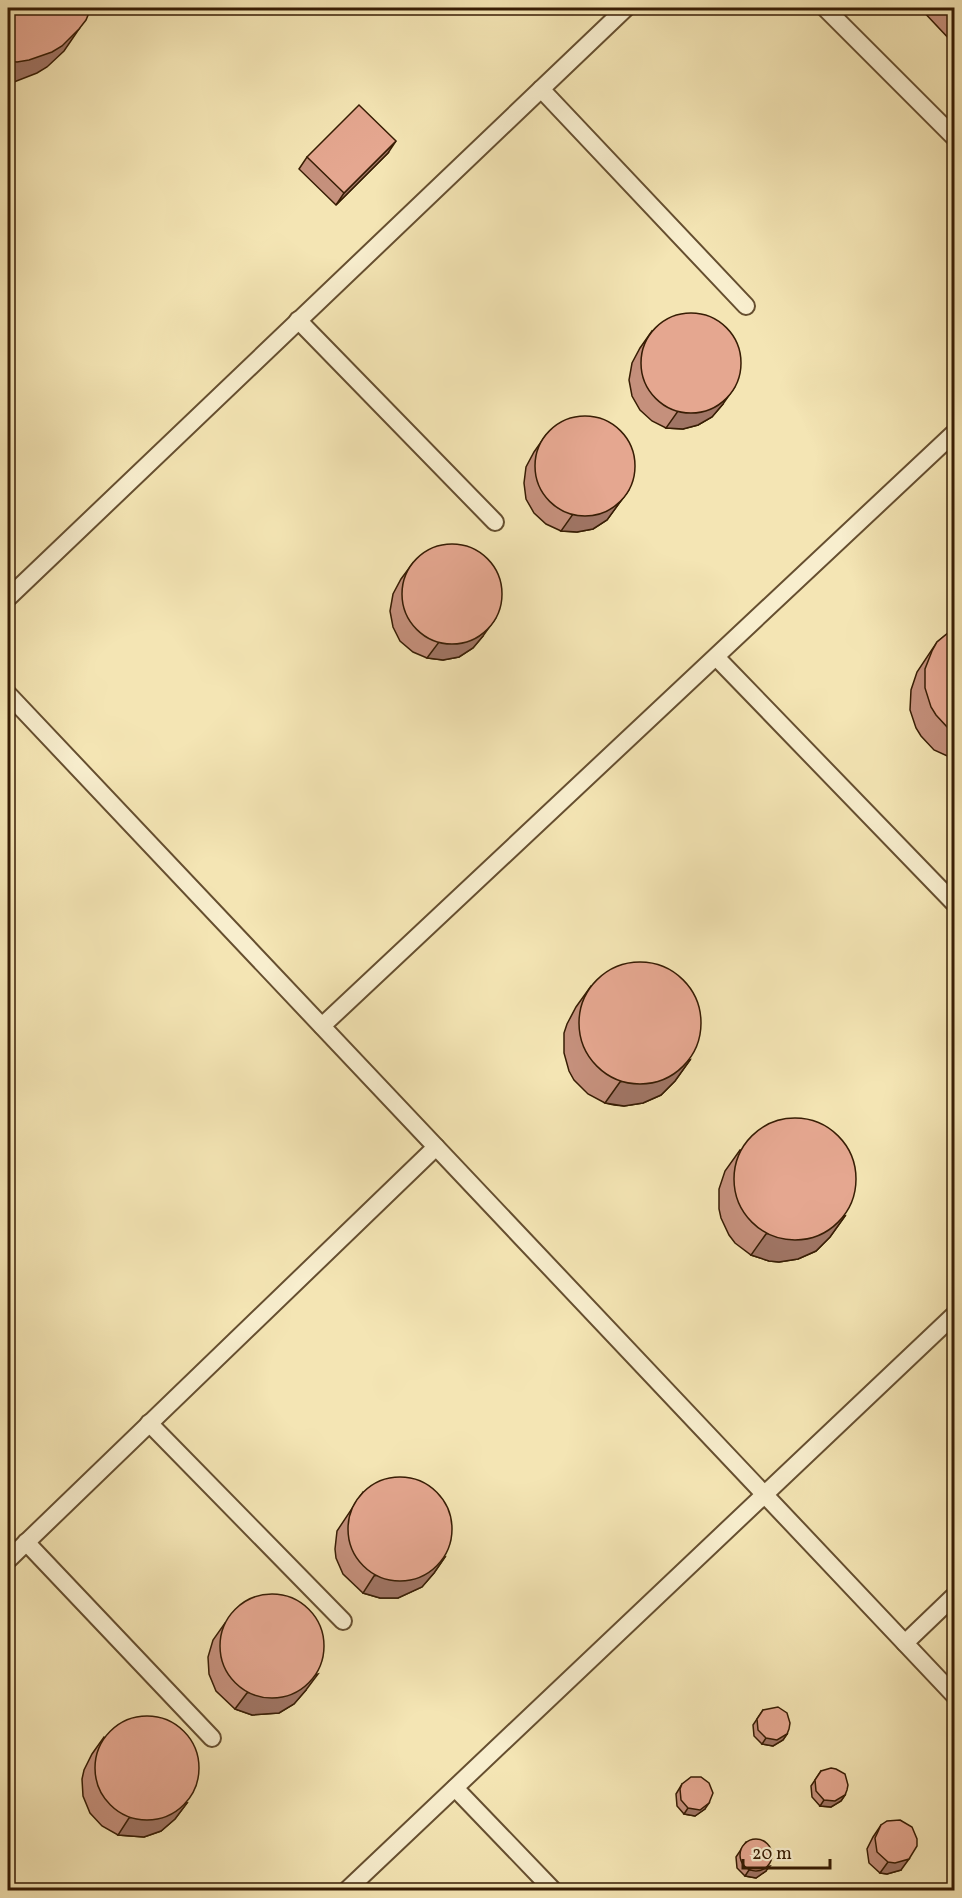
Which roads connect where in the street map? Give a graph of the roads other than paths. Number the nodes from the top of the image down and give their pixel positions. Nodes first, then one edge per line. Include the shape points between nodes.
1 (626, 8) edge
2 (825, 8) edge
3 (541, 89) junction
4 (954, 137) edge
5 (746, 306) dead end
6 (298, 320) junction
7 (954, 433) edge
8 (495, 522) dead end
9 (8, 598) edge
10 (716, 657) junction
11 (8, 694) edge
12 (954, 903) edge
13 (322, 1026) junction
14 (436, 1147) junction
15 (954, 1315) edge
16 (149, 1423) junction
17 (765, 1494) junction
18 (26, 1542) junction
19 (8, 1560) edge
20 (954, 1596) edge
21 (343, 1621) dead end
22 (905, 1643) junction
23 (954, 1695) edge
24 (213, 1738) dead end
25 (455, 1788) junction
26 (347, 1890) edge
27 (554, 1890) edge

1 - 3 lane
2 - 4 lane
3 - 5 lane
3 - 6 lane
6 - 8 lane
6 - 9 lane
7 - 10 lane
10 - 12 lane
10 - 13 lane
11 - 13 lane
13 - 14 lane
14 - 16 lane
14 - 17 lane
15 - 17 lane
16 - 18 lane
16 - 21 lane
17 - 22 lane
17 - 25 lane
18 - 19 lane
18 - 24 lane
20 - 22 lane
22 - 23 lane
25 - 26 lane
25 - 27 lane

